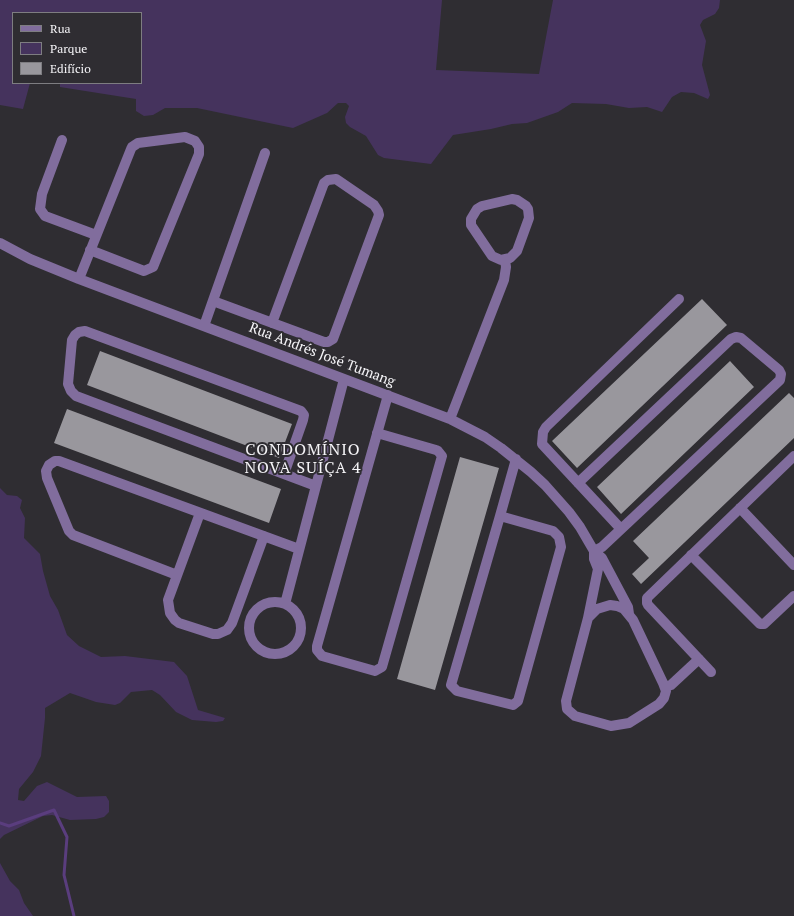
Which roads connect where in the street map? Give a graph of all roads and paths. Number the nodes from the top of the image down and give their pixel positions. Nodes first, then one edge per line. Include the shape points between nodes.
1 (62, 140) dead end
2 (265, 153) dead end
3 (96, 235) junction
4 (0, 242) edge
5 (90, 250) junction
6 (505, 260) junction
7 (79, 279) junction
8 (679, 299) dead end
9 (213, 301) junction
10 (272, 323) junction
11 (204, 326) junction
12 (344, 379) junction
13 (388, 395) junction
14 (450, 419) junction
15 (377, 434) junction
16 (516, 459) junction
17 (792, 462) edge
18 (284, 474) junction
19 (578, 483) junction
20 (316, 486) junction
21 (740, 508) junction
22 (200, 512) junction
23 (500, 516) junction
24 (621, 529) junction
25 (264, 536) junction
26 (299, 549) junction
27 (594, 551) junction
28 (691, 555) junction
29 (794, 565) edge
30 (177, 575) junction
31 (794, 596) edge
32 (285, 604) junction
33 (629, 614) junction
34 (588, 618) junction
35 (699, 659) junction
36 (712, 672) dead end
37 (665, 687) junction

1 - 3 street via 42,194 42,213
2 - 9 street
3 - 5 street
3 - 5 street via 134,145 185,137 195,141 199,154 153,267 144,271
4 - 7 street, Rua Andrés José Tumang via 30,259
5 - 7 street
6 - 6 street via 517,251 529,218 526,206 512,199 482,206 474,213 471,224 492,256
6 - 14 street via 504,280
7 - 11 street, Rua Andrés José Tumang
8 - 19 street via 546,427 542,444
9 - 10 street
9 - 11 street
10 - 10 street via 324,342 335,338 379,215 374,205 336,179 324,183
11 - 12 street, Rua Andrés José Tumang
12 - 13 street, Rua Andrés José Tumang
12 - 20 street
13 - 14 street, Rua Andrés José Tumang
13 - 15 street
14 - 16 street, Rua Andrés José Tumang via 485,437
15 - 15 street via 317,646 322,656 375,671 382,667 442,456 436,450
16 - 23 street
16 - 27 street, Rua Andrés José Tumang via 558,498
17 - 21 street
18 - 18 street via 76,396 70,391 68,384 72,340 75,335 85,331 301,410 303,420
18 - 20 street
19 - 24 street
19 - 24 street via 734,338 741,338 779,370 780,380
20 - 26 street
21 - 28 street
21 - 29 street
22 - 25 street
22 - 30 street
22 - 30 street via 59,460 47,468 47,478 73,535
23 - 23 street via 451,685 457,691 513,705 518,701 561,547 559,537 553,531
24 - 27 street
25 - 26 street
25 - 30 street via 232,623 223,632 209,633 179,623 172,617 168,609 168,600
26 - 32 street
27 - 33 street via 602,558 628,607
27 - 34 street via 598,570
28 - 31 street via 760,624 764,624
28 - 35 street via 649,595 646,601
32 - 32 street via 266,603 256,610 250,621 252,639 266,652 284,652 298,640 300,622 295,611
33 - 34 street via 624,609 610,605 598,609
33 - 37 street
34 - 37 street via 566,701 567,709 572,715 611,726 629,723 662,702
35 - 36 street
35 - 37 street via 671,685

